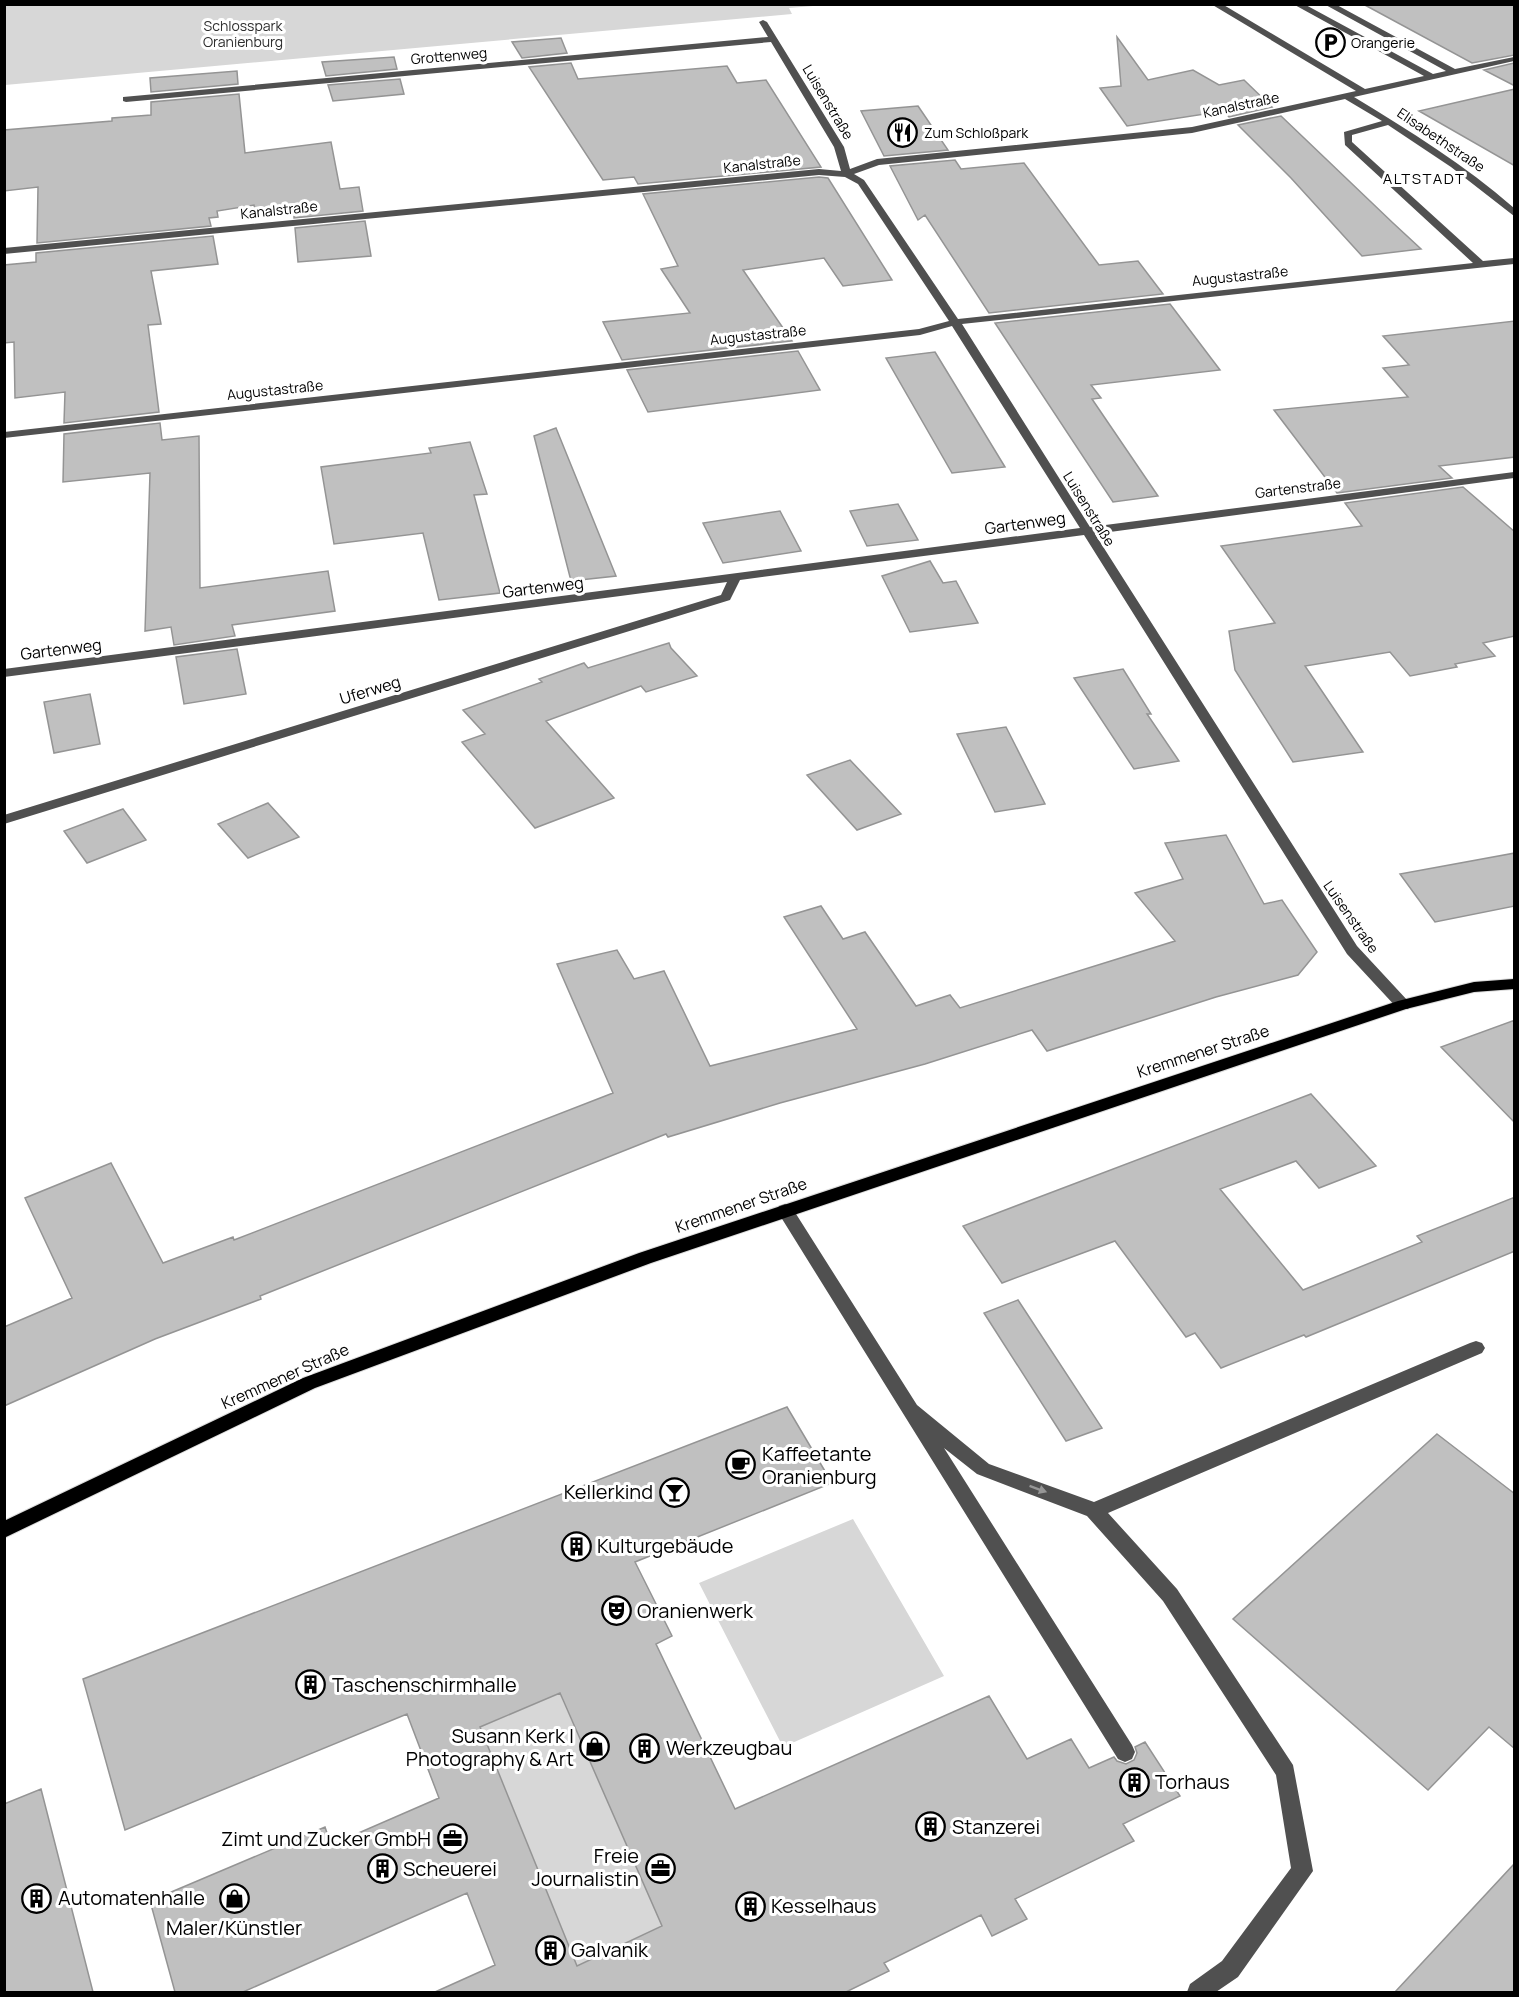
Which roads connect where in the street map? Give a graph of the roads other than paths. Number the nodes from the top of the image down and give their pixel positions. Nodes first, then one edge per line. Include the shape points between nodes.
1 (1215, 4) edge
2 (1297, 4) edge
3 (1328, 4) edge
4 (763, 21) dead end
5 (774, 39) junction
6 (1515, 59) edge
7 (1454, 72) junction
8 (1432, 77) junction
9 (1363, 92) junction
10 (1347, 96) junction
11 (126, 99) dead end
12 (1390, 122) junction
13 (847, 174) junction
14 (1515, 213) edge
15 (4, 238) edge
16 (7, 250) edge
17 (1515, 261) edge
18 (1481, 265) junction
19 (955, 322) junction
20 (4, 435) edge
21 (1515, 475) edge
22 (1086, 531) junction
23 (734, 579) junction
24 (4, 673) edge
25 (4, 820) edge
26 (1515, 984) edge
27 (1403, 1005) junction
28 (785, 1210) junction
29 (1476, 1348) dead end
30 (911, 1410) junction
31 (1094, 1510) junction
32 (4, 1530) edge
33 (1125, 1752) dead end
34 (1198, 1992) edge

1 - 9 street
2 - 8 street
3 - 7 street
4 - 5 street, Luisenstraße
5 - 11 street, Grottenweg
5 - 13 street, Luisenstraße via 839,147
6 - 7 street, Kanalstraße
7 - 8 street, Kanalstraße
8 - 9 street, Kanalstraße
9 - 10 street, Kanalstraße
10 - 12 street, Elisabethstraße
10 - 13 street, Kanalstraße via 1192,130 877,162
12 - 14 street, Elisabethstraße via 1476,179
12 - 18 street via 1347,135 1348,143
13 - 16 street, Kanalstraße via 819,172
13 - 19 street, Luisenstraße via 861,182
15 - 16 street via 8,241
17 - 18 street, Augustastraße
18 - 19 street, Augustastraße
19 - 20 street, Augustastraße via 920,332
19 - 22 street, Luisenstraße
21 - 22 street, Gartenstraße
22 - 23 street, Gartenweg
22 - 27 street, Luisenstraße via 1352,950
23 - 24 street, Gartenweg
23 - 25 street, Uferweg via 726,597
26 - 27 main road, Kremmener Straße via 1474,987
27 - 28 main road, Kremmener Straße
28 - 30 street
28 - 32 main road, Kremmener Straße via 633,1262 309,1383
29 - 31 street
30 -> 31 street via 983,1469
30 - 33 street
31 - 34 street via 1170,1595 1286,1772 1302,1871 1230,1969

